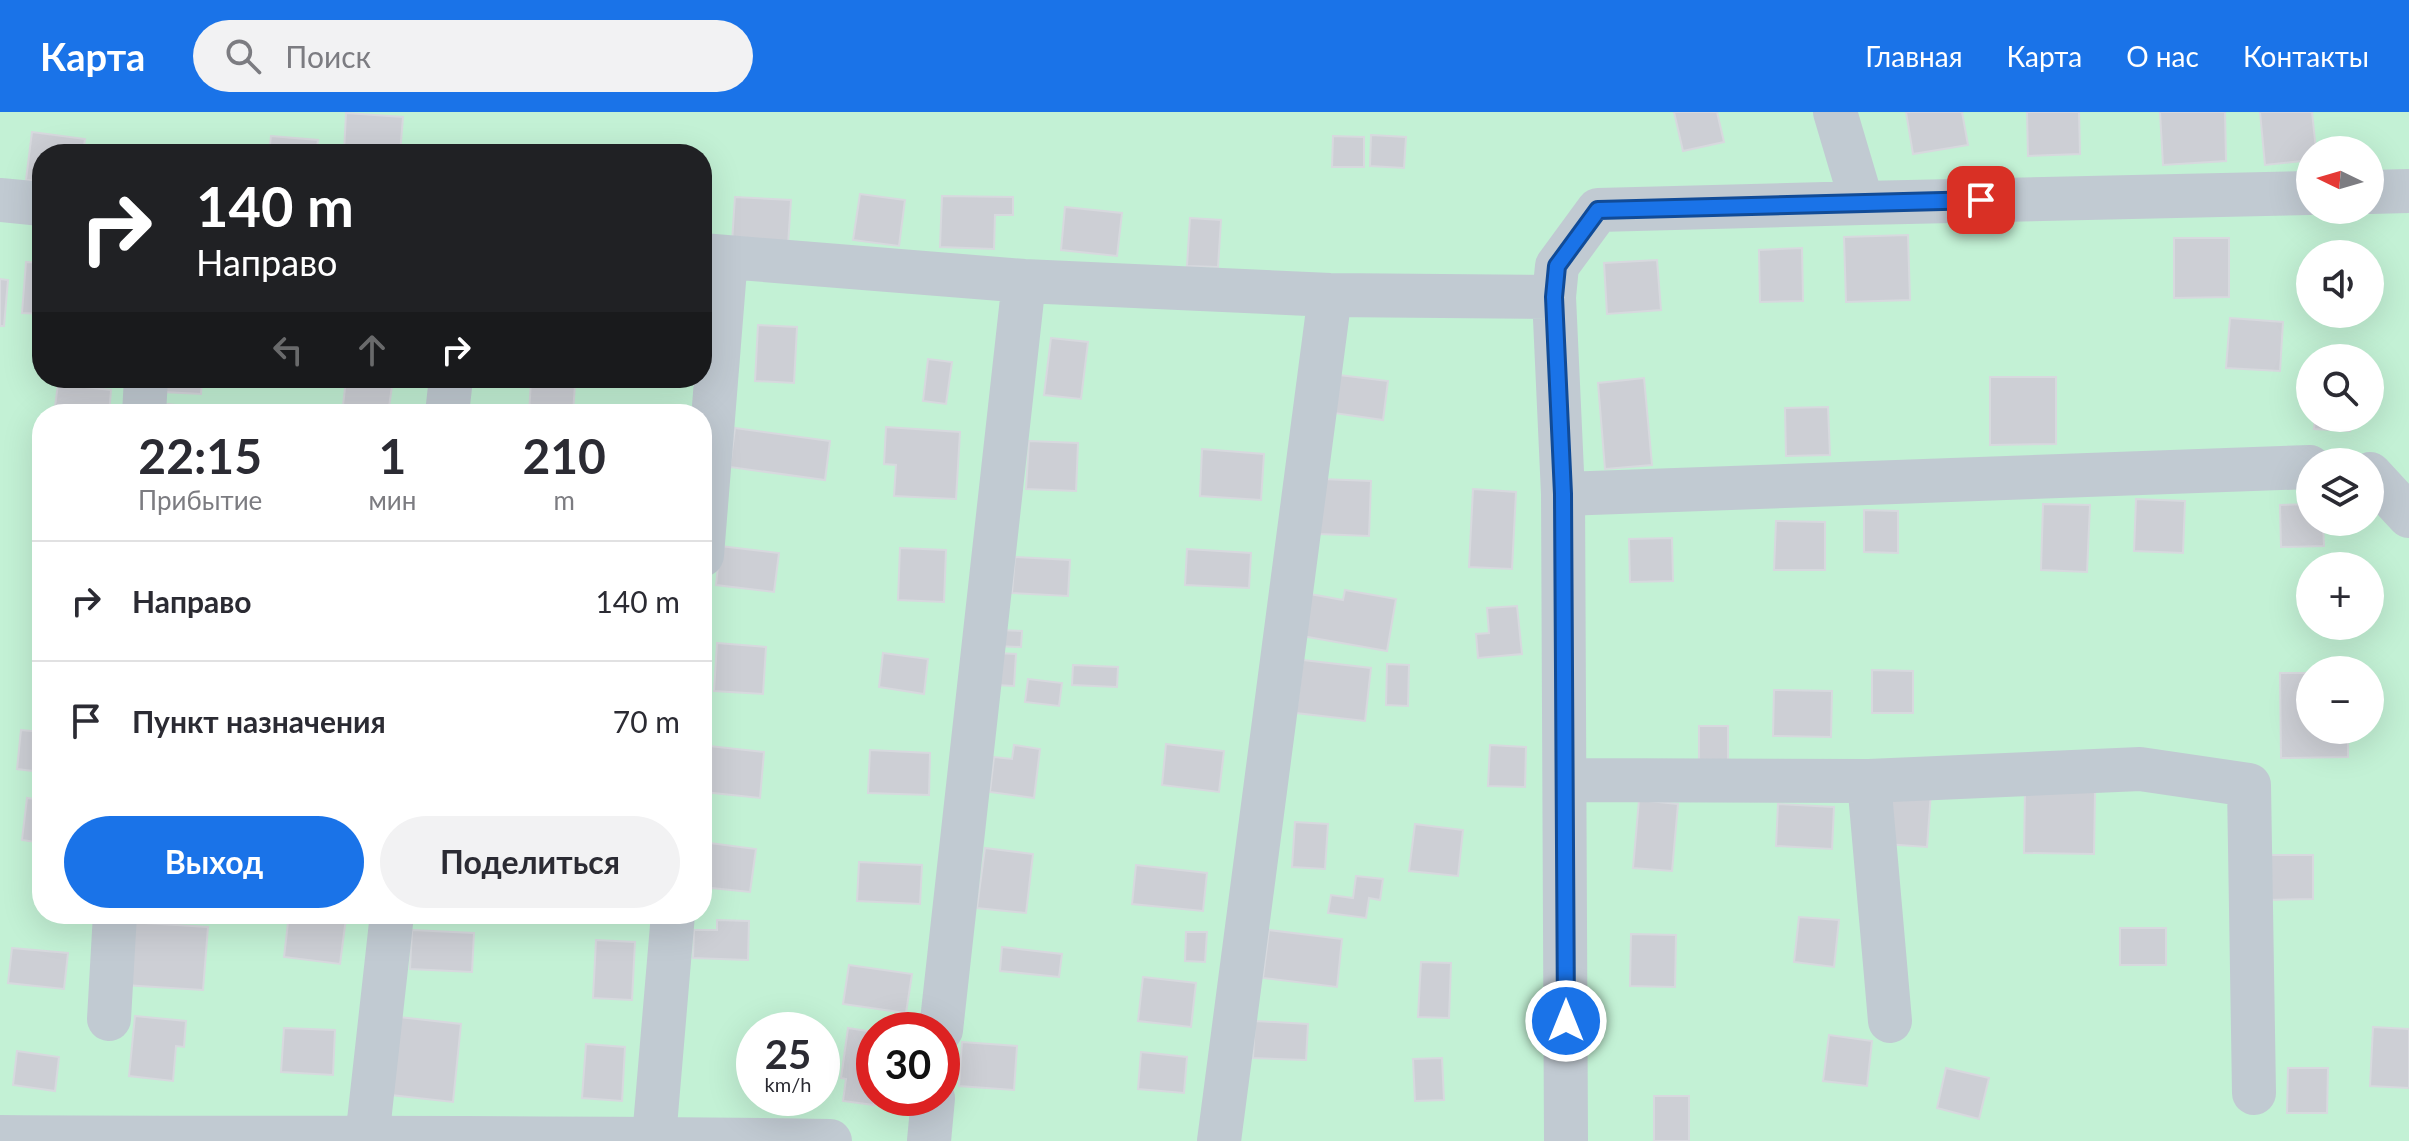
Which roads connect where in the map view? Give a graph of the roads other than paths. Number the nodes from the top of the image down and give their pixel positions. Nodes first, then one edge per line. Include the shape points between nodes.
1 (1835, 112) edge
2 (2409, 191) edge
3 (2384, 192) edge
4 (2296, 193) edge
5 (0, 200) edge
6 (32, 203) edge
7 (1862, 203) junction
8 (714, 256) edge
9 (1024, 281) junction
10 (1330, 295) junction
11 (1554, 297) junction
12 (712, 306) edge
13 (2296, 468) edge
14 (2384, 489) edge
15 (1563, 494) junction
16 (2409, 516) edge
17 (1565, 780) junction
18 (1869, 781) junction
19 (114, 924) edge
20 (391, 924) edge
21 (672, 924) edge
22 (943, 1012) edge
23 (109, 1019) dead end
24 (1890, 1021) dead end
25 (2254, 1093) dead end
26 (931, 1116) edge
27 (0, 1137) edge
28 (654, 1138) junction
29 (367, 1139) edge
30 (830, 1141) edge
31 (929, 1141) edge
32 (1219, 1141) edge
33 (1566, 1141) edge

1 - 7 street
2 - 3 street
4 - 7 street
5 - 6 street
7 - 11 street via 1598,210 1557,266
8 - 9 street
8 - 12 street
9 - 10 street
9 - 22 street
10 - 11 street
10 - 32 street
11 - 15 street
13 - 15 street
14 - 16 street
15 - 17 street
17 - 18 street
17 - 33 street
18 - 24 street
18 - 25 street via 2140,769 2249,785
19 - 23 street
20 - 29 street
21 - 28 street
26 - 31 street
27 - 29 street
28 - 29 street
28 - 30 street

